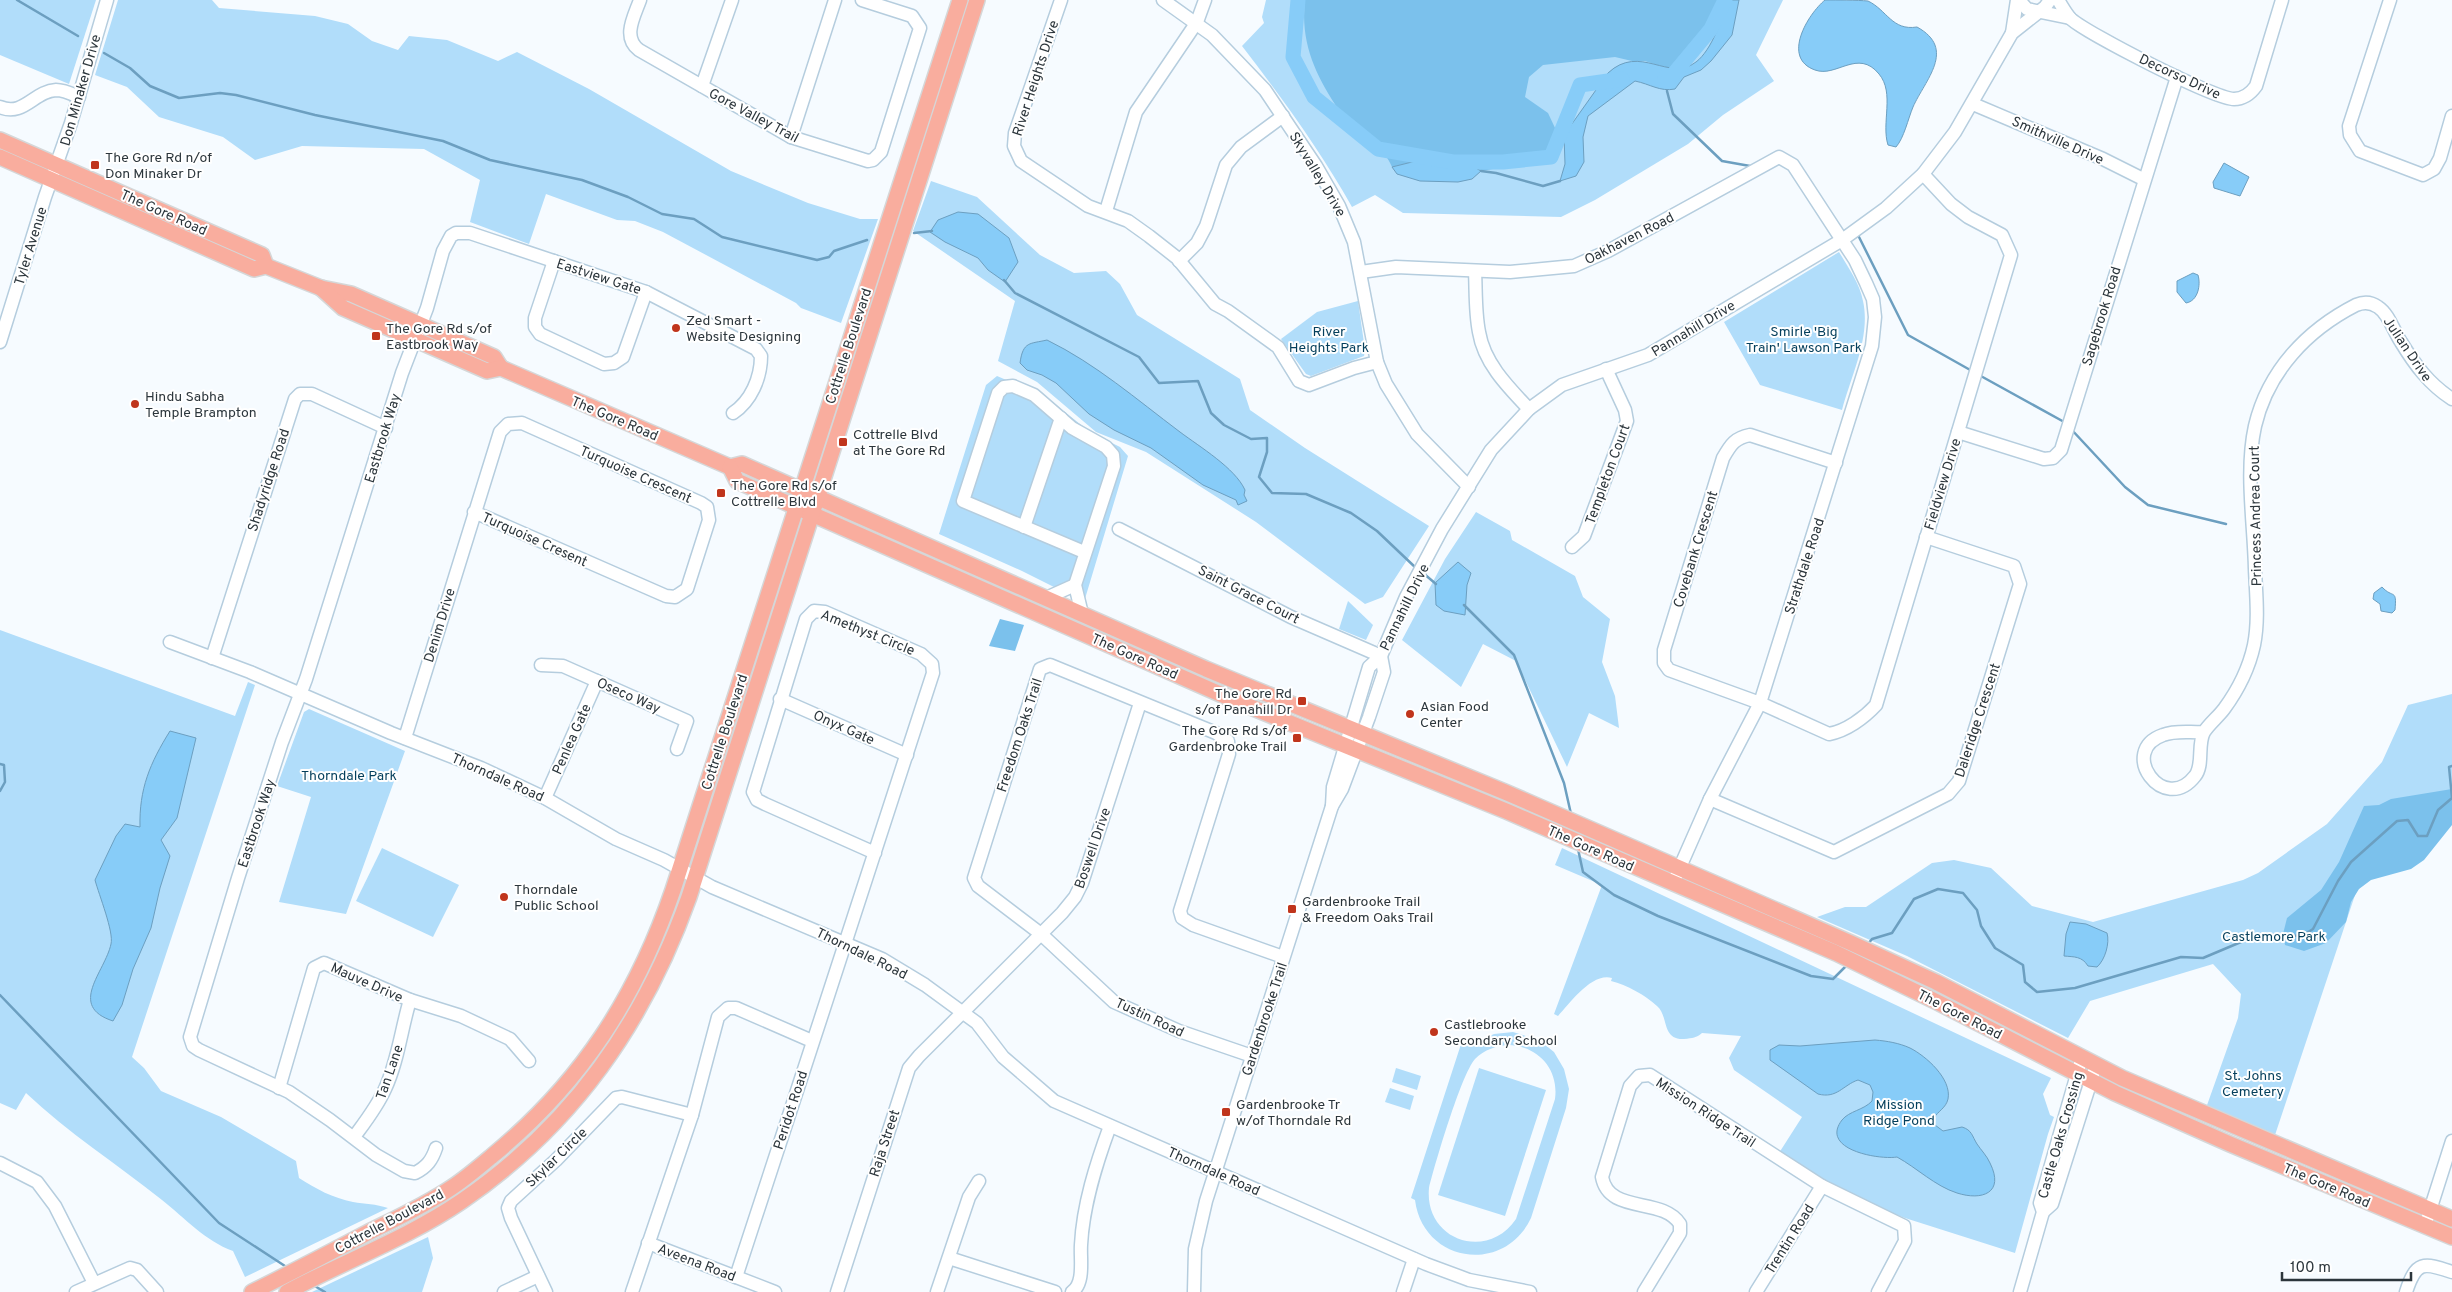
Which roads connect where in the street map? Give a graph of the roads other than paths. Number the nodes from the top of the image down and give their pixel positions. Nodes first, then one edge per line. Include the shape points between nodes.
1 (107, 0) edge
2 (640, 0) edge
3 (732, 0) edge
4 (835, 0) edge
5 (862, 0) edge
6 (960, 0) edge
7 (977, 0) edge
8 (1061, 0) edge
9 (1163, 0) edge
10 (1205, 0) edge
11 (2018, 0) edge
12 (2050, 0) edge
13 (2058, 0) edge
14 (2282, 0) edge
15 (2390, 0) edge
16 (2039, 11) junction
17 (2070, 18) junction
18 (1196, 22) junction
19 (2012, 33) junction
20 (2176, 77) junction
21 (702, 86) junction
22 (79, 97) junction
23 (1973, 104) junction
24 (0, 107) edge
25 (1283, 116) junction
26 (2452, 116) edge
27 (791, 137) junction
28 (0, 140) edge
29 (0, 157) edge
30 (57, 165) junction
31 (1923, 174) junction
32 (51, 180) junction
33 (2143, 180) junction
34 (1106, 211) junction
35 (1842, 240) junction
36 (554, 261) junction
37 (1179, 261) junction
38 (266, 266) junction
39 (1475, 271) junction
40 (1361, 272) junction
41 (321, 288) junction
42 (646, 292) junction
43 (2363, 303) joint
44 (420, 324) junction
45 (414, 339) junction
46 (0, 342) edge
47 (1377, 362) junction
48 (501, 368) junction
49 (1606, 369) junction
50 (2452, 399) edge
51 (1529, 408) junction
52 (733, 413) dead end
53 (1061, 418) junction
54 (386, 428) junction
55 (1958, 432) junction
56 (1836, 464) junction
57 (730, 467) junction
58 (1469, 487) junction
59 (801, 491) junction
60 (816, 498) junction
61 (796, 507) junction
62 (474, 512) junction
63 (811, 514) junction
64 (1024, 527) junction
65 (1119, 529) dead end
66 (1926, 537) junction
67 (1572, 547) dead end
68 (1084, 552) junction
69 (595, 565) joint
70 (1075, 585) junction
71 (1048, 599) junction
72 (1082, 614) junction
73 (1043, 616) junction
74 (170, 642) dead end
75 (1381, 656) junction
76 (212, 658) junction
77 (541, 665) dead end
78 (1206, 669) junction
79 (597, 680) junction
80 (1199, 685) junction
81 (300, 694) junction
82 (780, 699) junction
83 (1140, 703) junction
84 (1760, 703) junction
85 (1356, 732) junction
86 (2204, 732) junction
87 (405, 738) junction
88 (1351, 748) junction
89 (677, 749) dead end
90 (907, 755) junction
91 (545, 798) junction
92 (1710, 799) junction
93 (875, 853) junction
94 (1679, 867) junction
95 (680, 869) junction
96 (695, 878) junction
97 (1673, 883) junction
98 (1041, 934) junction
99 (845, 943) junction
100 (1284, 957) junction
101 (410, 1000) junction
102 (963, 1012) junction
103 (812, 1041) junction
104 (1252, 1056) junction
105 (2082, 1058) junction
106 (528, 1061) dead end
107 (2096, 1065) junction
108 (2077, 1074) junction
109 (2091, 1081) junction
110 (279, 1088) junction
111 (692, 1115) junction
112 (1110, 1126) junction
113 (354, 1138) junction
114 (2452, 1141) edge
115 (436, 1148) dead end
116 (0, 1163) edge
117 (1215, 1172) junction
118 (980, 1181) dead end
119 (1822, 1186) junction
120 (2430, 1210) junction
121 (2043, 1212) junction
122 (2452, 1219) edge
123 (2425, 1226) junction
124 (2452, 1237) edge
125 (648, 1243) junction
126 (949, 1258) junction
127 (1414, 1259) junction
128 (325, 1264) junction
129 (2452, 1272) edge
130 (538, 1276) junction
131 (736, 1277) junction
132 (94, 1283) junction
133 (1510, 1291) edge
134 (76, 1292) edge
135 (157, 1292) edge
136 (252, 1292) edge
137 (287, 1292) edge
138 (504, 1292) edge
139 (546, 1292) edge
140 (632, 1292) edge
141 (775, 1292) edge
142 (836, 1292) edge
143 (938, 1292) edge
144 (1055, 1292) edge
145 (1072, 1292) edge
146 (1194, 1292) edge
147 (1403, 1292) edge
148 (1530, 1292) edge
149 (1644, 1292) edge
150 (1756, 1292) edge
151 (1878, 1292) edge
152 (2020, 1292) edge
153 (2406, 1292) edge

1 - 22 street, Don Minaker Drive
2 - 21 street, Gore Valley Trail via 629,35 631,42 639,50
3 - 21 street
4 - 27 street
5 - 27 street, Gore Valley Trail via 912,16 920,28 881,152 868,161
6 - 59 main road, Cottrelle Boulevard
7 - 60 main road, Cottrelle Boulevard
8 - 34 street, River Heights Drive via 1015,134 1014,146 1021,161 1060,189 1088,206
9 - 18 street, Skyvalley Drive
10 - 18 street
11 - 16 street, Pannahill Drive via 2027,9
11 - 19 street, Pannahill Drive
12 - 16 street, Pannahill Drive
13 - 17 street, Decorso Drive
14 - 20 street, Decorso Drive via 2256,86 2246,96 2232,99
15 - 26 street via 2349,126 2354,144 2360,151 2423,175 2434,170 2440,158
16 - 17 street
16 - 19 street, Pannahill Drive
17 - 20 street, Decorso Drive
18 - 25 street, Skyvalley Drive via 1266,90
18 - 34 street via 1136,112
19 - 23 street, Pannahill Drive
20 - 33 street, Sagebrook Road
21 - 27 street, Gore Valley Trail
22 - 24 street via 57,90 40,95 20,108
22 - 30 street, Don Minaker Drive
23 - 31 street, Pannahill Drive
23 - 33 street, Smithville Drive
25 - 37 street via 1241,146 1226,165 1206,226
25 - 40 street, Skyvalley Drive via 1339,206 1354,242
28 - 30 main road, The Gore Road
29 - 32 main road, The Gore Road
30 - 32 street, Don Minaker Drive
30 - 38 main road, The Gore Road via 262,254
31 - 35 street, Pannahill Drive via 1886,208
31 - 55 street, Fieldview Drive via 1950,204 2002,235 2011,254
32 - 38 main road, The Gore Road via 254,269
32 - 46 street, Tyler Avenue
33 - 55 street, Sagebrook Road via 2061,450 2053,458 2044,460
34 - 37 street, River Heights Drive via 1135,226
35 - 39 street, Oakhaven Road via 1793,165 1779,157 1608,251 1574,266 1510,272
35 - 49 street, Pannahill Drive via 1648,356
35 - 56 street, Strathdale Road via 1873,299 1874,333
36 - 42 street, Eastview Gate
36 - 42 street via 535,327 540,334 604,364 614,363 623,356
36 - 44 street, Eastview Gate via 470,233 456,233 444,250
37 - 47 street, River Heights Drive via 1214,304 1278,347 1299,382 1309,385
38 - 41 main road, The Gore Road
39 - 40 street, Oakhaven Road via 1396,267
39 - 51 street via 1479,333 1490,362 1507,386
40 - 47 street, Skyvalley Drive
41 - 44 main road, The Gore Road via 351,294
41 - 45 main road, The Gore Road via 343,308
42 - 52 street, Eastview Gate via 756,349 761,356 758,377 746,404
43 - 50 street, Julian Drive via 2379,307 2423,375
43 - 86 street, Princess Andrea Court via 2332,319 2302,342 2283,364 2266,394 2255,426 2251,462 2257,612 2254,644 2231,700
44 - 45 street, Eastbrook Way
44 - 48 main road, The Gore Road via 494,357
45 - 48 main road, The Gore Road via 487,371
45 - 54 street, Eastbrook Way
47 - 58 street, Skyvalley Drive via 1386,384 1417,434
48 - 57 main road, The Gore Road
49 - 51 street, Pannahill Drive via 1562,385
49 - 67 street, Templeton Court via 1627,421 1584,536
51 - 58 street, Pannahill Drive via 1491,450
53 - 64 street
53 - 64 street via 1034,395 1013,386 998,394 963,501
53 - 68 street via 1113,455 1114,466
54 - 76 street, Shadyridge Road via 312,394 300,394 295,399
54 - 81 street, Eastbrook Way
55 - 66 street, Fieldview Drive
56 - 84 street, Strathdale Road
56 - 84 street, Covebank Crescent via 1750,436 1740,437 1732,443 1723,458 1664,650 1664,663 1678,674
57 - 59 main road, The Gore Road via 742,464
57 - 61 main road, The Gore Road via 737,481
58 - 75 street, Pannahill Drive via 1442,529 1406,597
59 - 60 main road, The Gore Road
59 - 61 main road, Cottrelle Boulevard
60 - 63 main road, Cottrelle Boulevard
60 - 71 main road, The Gore Road
61 - 63 main road, The Gore Road
61 - 95 main road, Cottrelle Boulevard
62 - 69 street, Turquoise Cresent
62 - 69 street, Turquoise Crescent via 500,432 515,422 634,472 706,507 709,520 686,589 681,595 666,596
62 - 87 street, Denim Drive
63 - 73 main road, The Gore Road
63 - 96 main road, Cottrelle Boulevard
64 - 68 street
65 - 75 street, Saint Grace Court via 1291,617
66 - 84 street, Fieldview Drive via 1876,705 1869,713 1839,732 1829,734
66 - 92 street, Daleridge Crescent via 2014,566 2020,584 1959,781 1948,794 1834,852
68 - 70 street
70 - 71 street
70 - 72 street
71 - 72 main road, The Gore Road
71 - 73 main road
72 - 78 main road, The Gore Road
73 - 80 main road, The Gore Road
74 - 76 street, Thorndale Road
75 - 85 street, Pannahill Drive via 1384,672
76 - 81 street, Thorndale Road
77 - 79 street, Oseco Way via 563,666
78 - 80 main road
78 - 85 main road, The Gore Road
79 - 89 street, Oseco Way via 687,721
79 - 91 street, Penlea Gate
80 - 88 main road, The Gore Road
81 - 87 street, Thorndale Road
81 - 110 street, Eastbrook Way via 190,1037 193,1046 199,1050
82 - 90 street, Onyx Gate
82 - 90 street, Amethyst Circle via 808,616 814,611 826,612 921,654 932,664 933,673
82 - 93 street, Amethyst Circle via 753,788 754,796 765,804
83 - 98 street, Boswell Drive via 1082,883 1067,908
83 - 98 street, Freedom Oaks Trail via 1050,666 1040,669 974,878 978,886
83 - 100 street, Freedom Oaks Trail via 1224,736 1230,747 1181,904 1182,918 1193,925
84 - 92 street, Strathdale Road
85 - 88 street, Pannahill Drive
85 - 94 main road, The Gore Road
86 - 86 street via 2171,733 2154,739 2144,754 2150,778 2165,788 2175,788 2191,781 2197,774
87 - 91 street, Thorndale Road
88 - 97 main road, The Gore Road
88 - 100 street, Gardenbrooke Trail via 1342,789 1332,806
90 - 93 street, Amethyst Circle
91 - 95 street, Thorndale Road
92 - 94 street, Strathdale Road
93 - 99 street, Amethyst Circle
94 - 97 street, Strathdale Road
94 - 105 main road, The Gore Road via 1885,958
95 - 96 street, Thorndale Road
95 - 128 main road, Cottrelle Boulevard via 650,952 625,1002 607,1032 539,1114 453,1187
96 - 99 street, Thorndale Road
96 - 128 main road, Cottrelle Boulevard via 674,939 635,1018 597,1072 552,1124 504,1169 461,1201 395,1239
97 - 108 main road, The Gore Road via 1873,970
98 - 102 street, Boswell Drive
98 - 104 street, Tustin Road via 1103,993 1122,1006 1179,1031
99 - 102 street, Thorndale Road via 882,959
99 - 103 street, Peridot Road
100 - 104 street, Gardenbrooke Trail
101 - 106 street, Mauve Drive via 461,1016 510,1039
101 - 110 street, Mauve Drive via 332,965 319,965 313,973
101 - 113 street, Tan Lane via 386,1088
102 - 112 street, Thorndale Road via 977,1023 1003,1057 1054,1101
102 - 142 street, Raja Street via 909,1068
103 - 111 street via 736,1008 723,1010 718,1016
103 - 131 street, Peridot Road
104 - 117 street, Gardenbrooke Trail
105 - 107 main road, The Gore Road
105 - 108 street, Castle Oaks Crossing
107 - 109 street, Castle Oaks Crossing
107 - 120 main road, The Gore Road
108 - 109 main road, The Gore Road
108 - 121 street, Castle Oaks Crossing via 2040,1203
109 - 121 street, Castle Oaks Crossing via 2052,1204
109 - 123 main road, The Gore Road via 2222,1141
110 - 113 street, Eastbrook Way
111 - 125 street
111 - 130 street, Skylar Circle via 616,1098 556,1160 516,1194 509,1204 509,1213
112 - 117 street, Thorndale Road
112 - 145 street via 1088,1197 1080,1280
113 - 115 street, Eastbrook Way via 376,1155 410,1173 422,1170 432,1160
114 - 120 street
116 - 132 street via 37,1182 55,1206
117 - 127 street, Thorndale Road
117 - 146 street, Gardenbrooke Trail via 1197,1237
118 - 126 street via 969,1197
119 - 149 street, Mission Ridge Trail via 1660,1081 1650,1076 1639,1076 1630,1086 1602,1177 1605,1190 1614,1197 1668,1214 1680,1224 1680,1233
119 - 150 street, Trentin Road
119 - 151 street, Mission Ridge Trail via 1904,1226 1905,1241
120 - 122 main road, The Gore Road
120 - 123 street
121 - 152 street, Castle Oaks Crossing
123 - 124 main road, The Gore Road
125 - 131 street, Aveena Road
125 - 140 street
126 - 143 street
126 - 144 street
127 - 133 street, Thorndale Road via 1469,1280
127 - 147 street
128 - 136 main road, Cottrelle Boulevard
128 - 137 main road, Cottrelle Boulevard
129 - 153 street via 2431,1264 2422,1265 2415,1270
130 - 138 street
130 - 139 street, Skylar Circle
131 - 141 street, Aveena Road
132 - 134 street
132 - 135 street via 130,1268 137,1270
133 - 148 street, Thorndale Road

